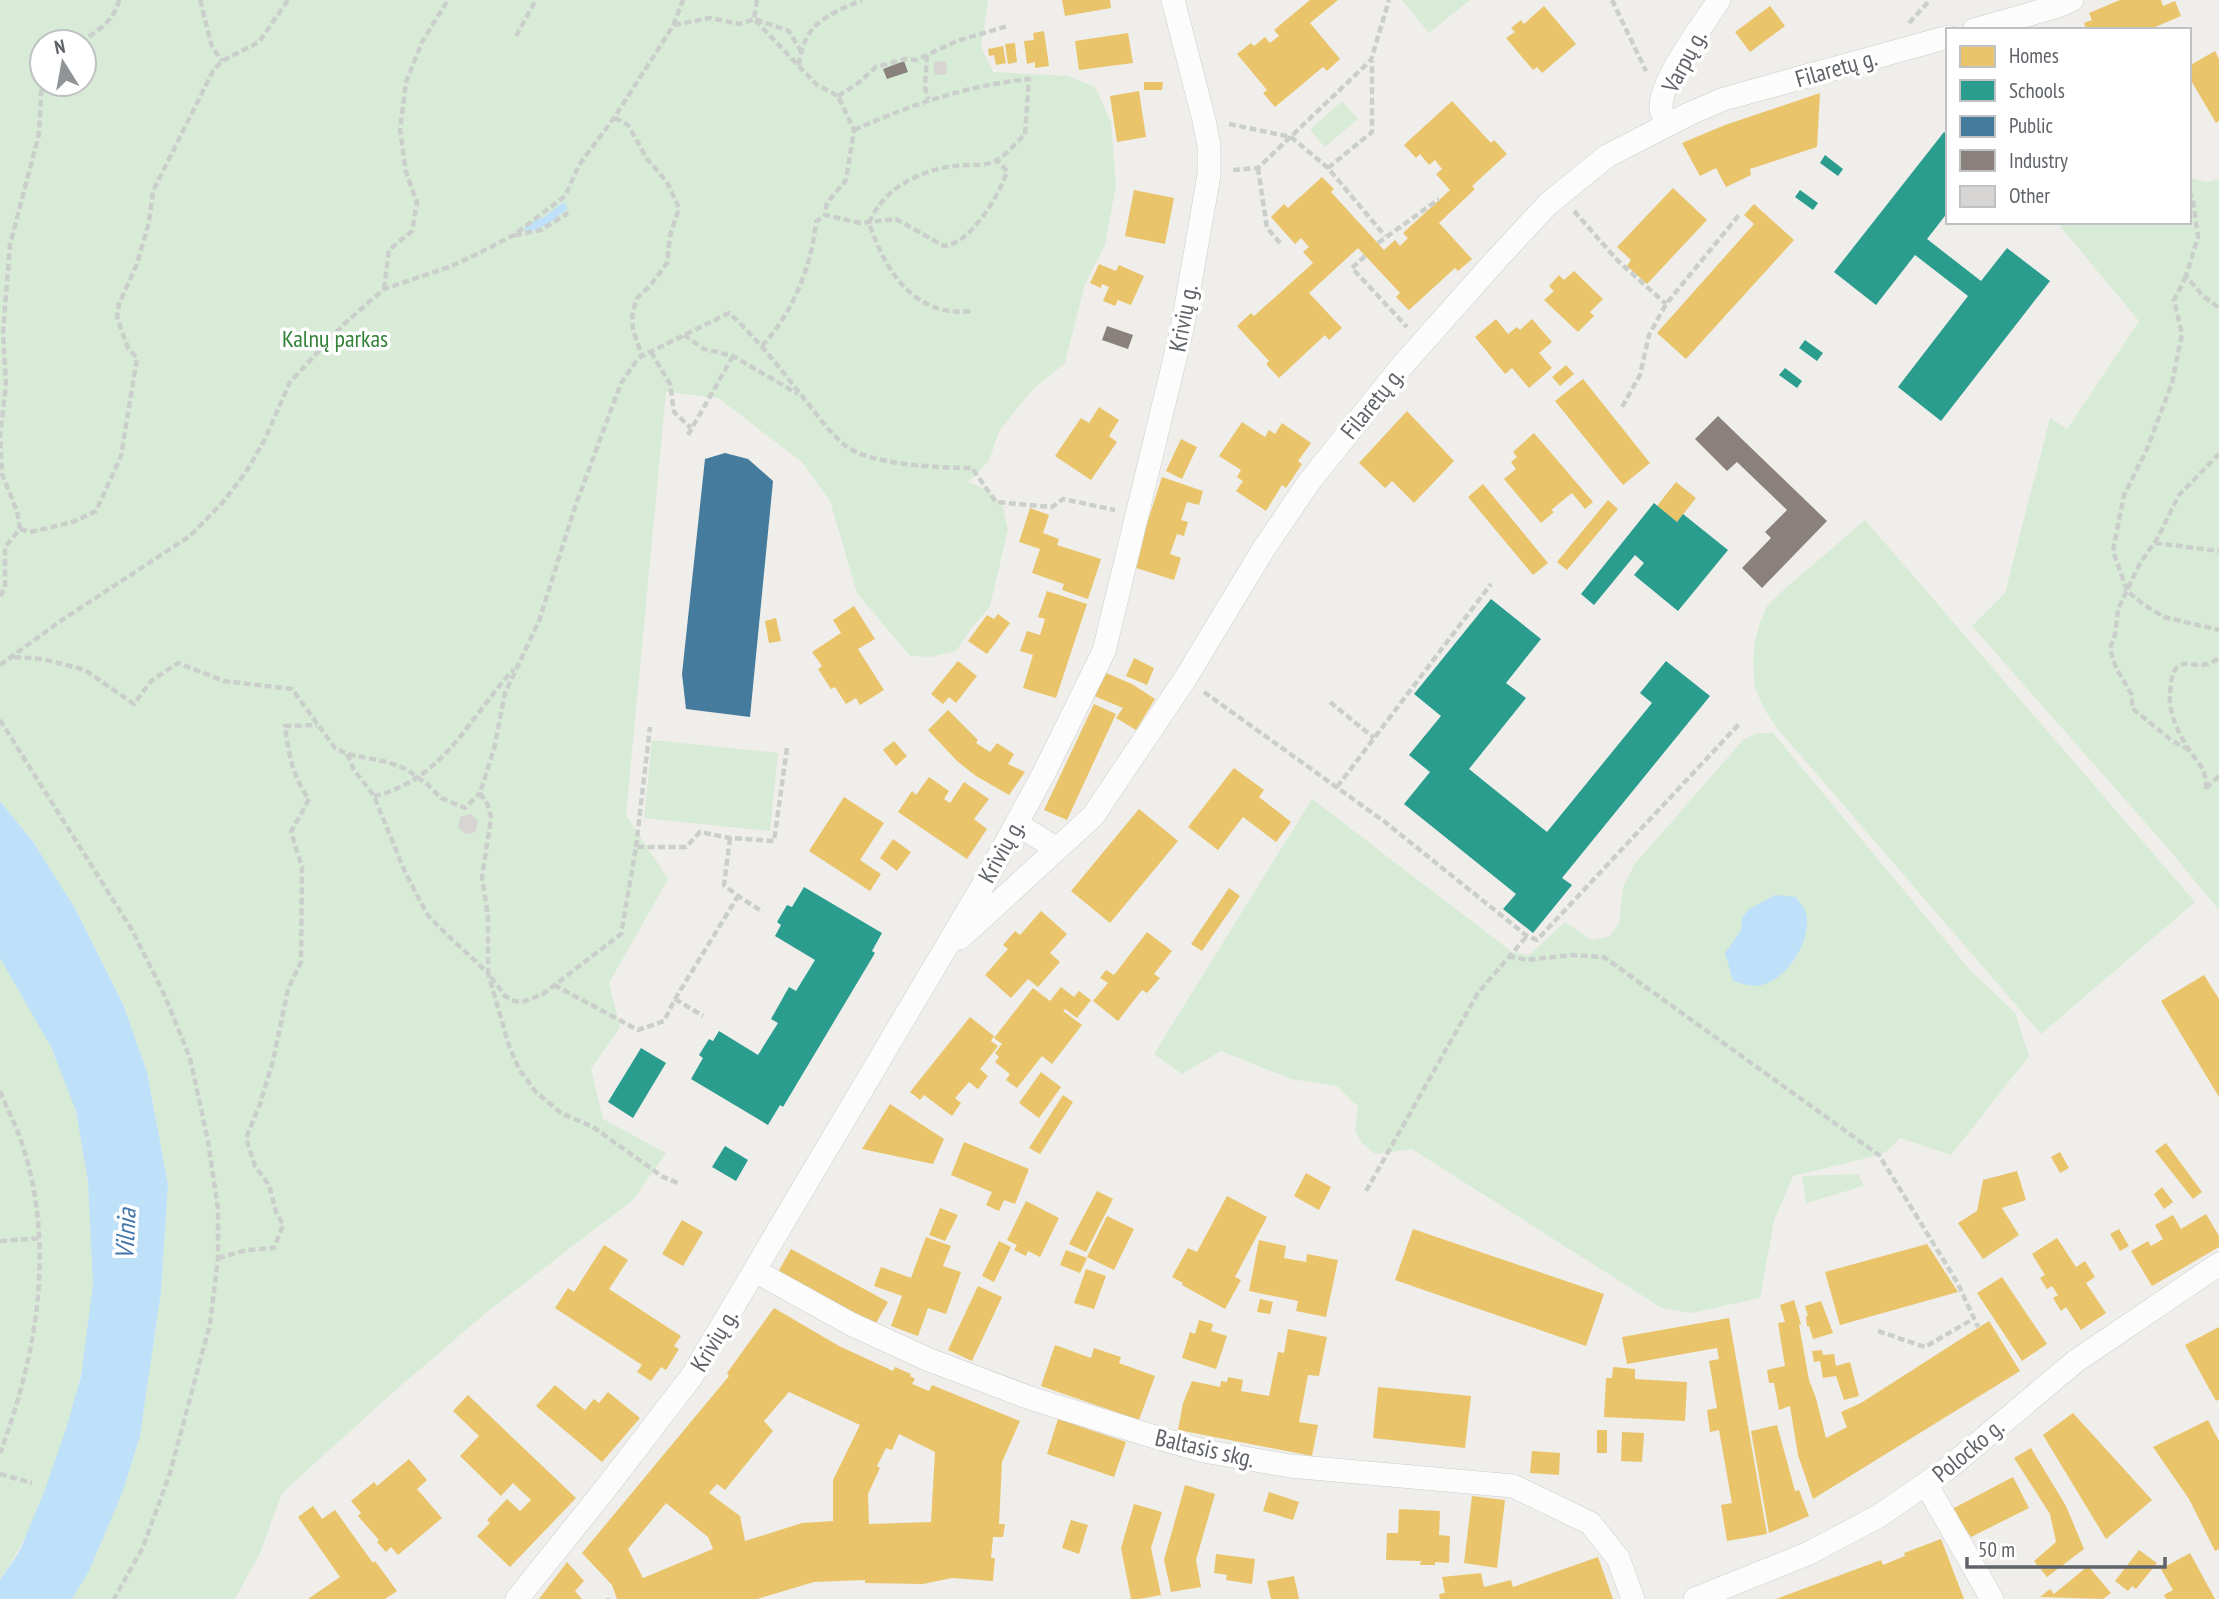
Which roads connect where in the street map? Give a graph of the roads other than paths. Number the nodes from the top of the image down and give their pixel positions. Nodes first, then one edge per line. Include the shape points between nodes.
1 (1173, 0) edge
2 (1719, 0) edge
3 (2072, 0) edge
4 (1981, 28) edge
5 (1946, 38) edge
6 (1667, 124) junction
7 (1017, 824) junction
8 (1057, 849) junction
9 (942, 954) junction
10 (2219, 1264) edge
11 (755, 1271) junction
12 (1926, 1484) junction
13 (517, 1599) edge
14 (1633, 1599) edge
15 (1695, 1599) edge
16 (1992, 1599) edge

1 - 7 street, Krivių g. via 1209,146 1209,175 1182,329 1104,651
2 - 6 street, Varpų g. via 1669,78 1661,109
3 - 4 street
5 - 6 street, Filaretų g. via 1724,99
6 - 8 street, Filaretų g. via 1607,156 1559,195 1401,367 1309,482 1093,816
7 - 8 street
7 - 9 street, Krivių g.
8 - 9 street, Filaretų g.
9 - 11 street, Krivių g.
10 - 12 street, Polocko g. via 2076,1361
11 - 13 street, Krivių g. via 692,1376
11 - 14 street, Baltasis skg. via 927,1359 1030,1398 1204,1451 1290,1466 1513,1486 1590,1523 1618,1558
12 - 15 street, Polocko g. via 1879,1516 1807,1554
12 - 16 street

